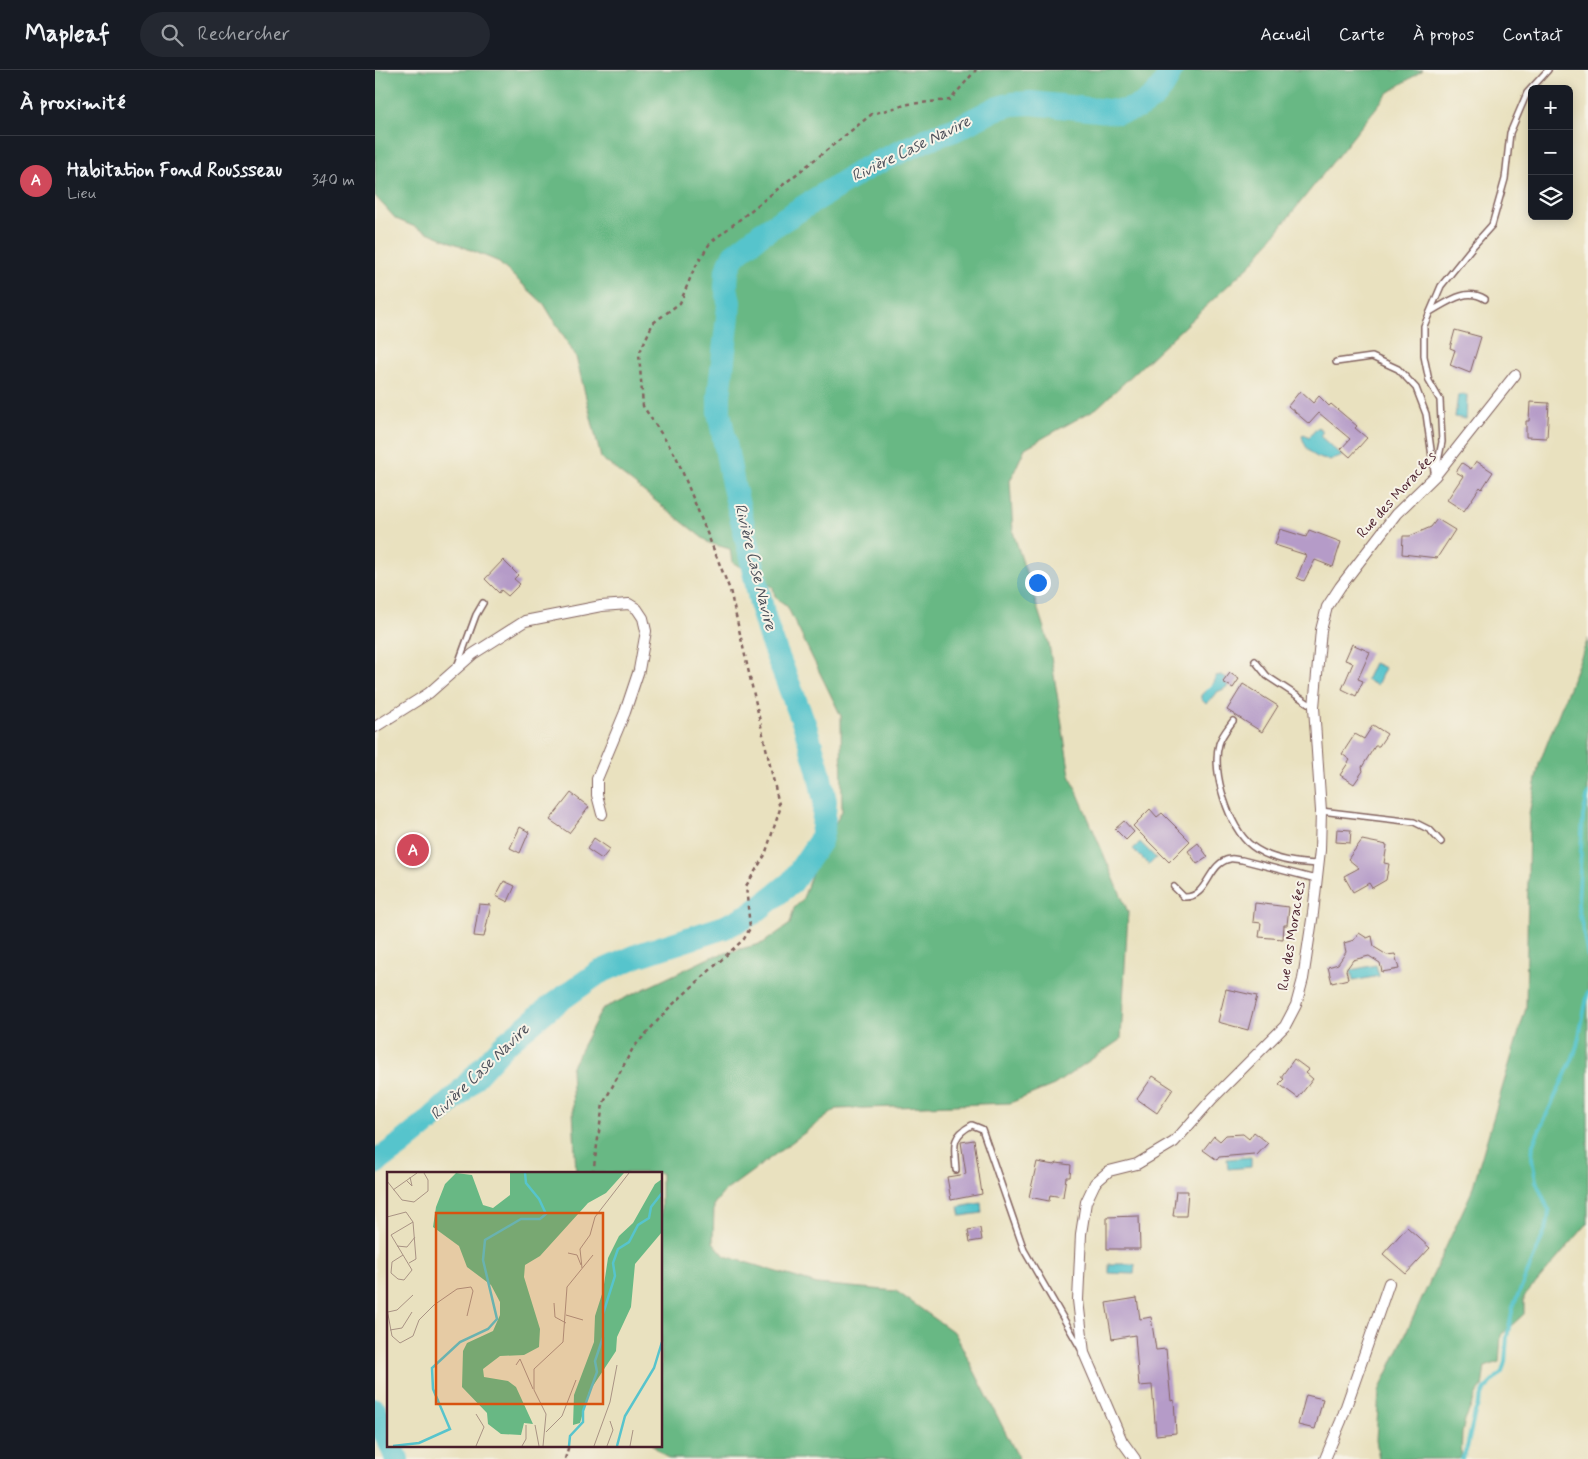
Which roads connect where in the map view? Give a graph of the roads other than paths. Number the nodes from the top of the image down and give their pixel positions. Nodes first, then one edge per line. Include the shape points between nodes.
1 (1548, 70) edge
2 (1485, 299) dead end
3 (1430, 312) junction
4 (1336, 362) dead end
5 (1515, 375) dead end
6 (1435, 476) junction
7 (483, 603) dead end
8 (1255, 661) dead end
9 (456, 669) junction
10 (1314, 707) junction
11 (1233, 721) dead end
12 (375, 727) edge
13 (1321, 811) junction
14 (602, 814) dead end
15 (1441, 842) dead end
16 (1318, 864) junction
17 (1316, 879) junction
18 (1174, 887) dead end
19 (956, 1170) dead end
20 (1389, 1282) dead end
21 (1084, 1353) junction
22 (1135, 1459) edge
23 (1325, 1459) edge

1 - 3 lane via 1527,93 1510,133 1505,179 1492,225 1441,286
2 - 3 lane via 1467,293
3 - 6 lane via 1424,326 1424,356 1429,381 1440,400 1442,442
4 - 6 lane via 1372,357 1398,369 1416,388 1425,414
5 - 6 street, Rue des Moracées
6 - 10 street, Rue des Moracées via 1396,514 1327,607 1321,630
7 - 9 lane
8 - 10 lane via 1267,676
9 - 12 street via 429,693
9 - 14 street via 473,654 525,621 610,605 629,604 637,609 646,631 643,651 625,712 597,779
10 - 13 street, Rue des Moracées
11 - 16 lane via 1219,743 1217,759 1221,789 1236,826 1249,845 1257,850 1273,857
13 - 15 lane via 1414,822 1430,830
13 - 16 street, Rue des Moracées
16 - 17 street, Rue des Moracées
17 - 18 lane via 1230,859 1221,863 1199,894 1192,898 1184,898
17 - 21 street, Rue des Moracées via 1303,979 1296,1006 1285,1026 1174,1142 1137,1164 1109,1171 1095,1183 1086,1202 1081,1234 1078,1300
19 - 21 lane via 954,1141 971,1124 982,1129 1024,1250
20 - 23 street
21 - 22 street, Rue des Moracées via 1122,1441

